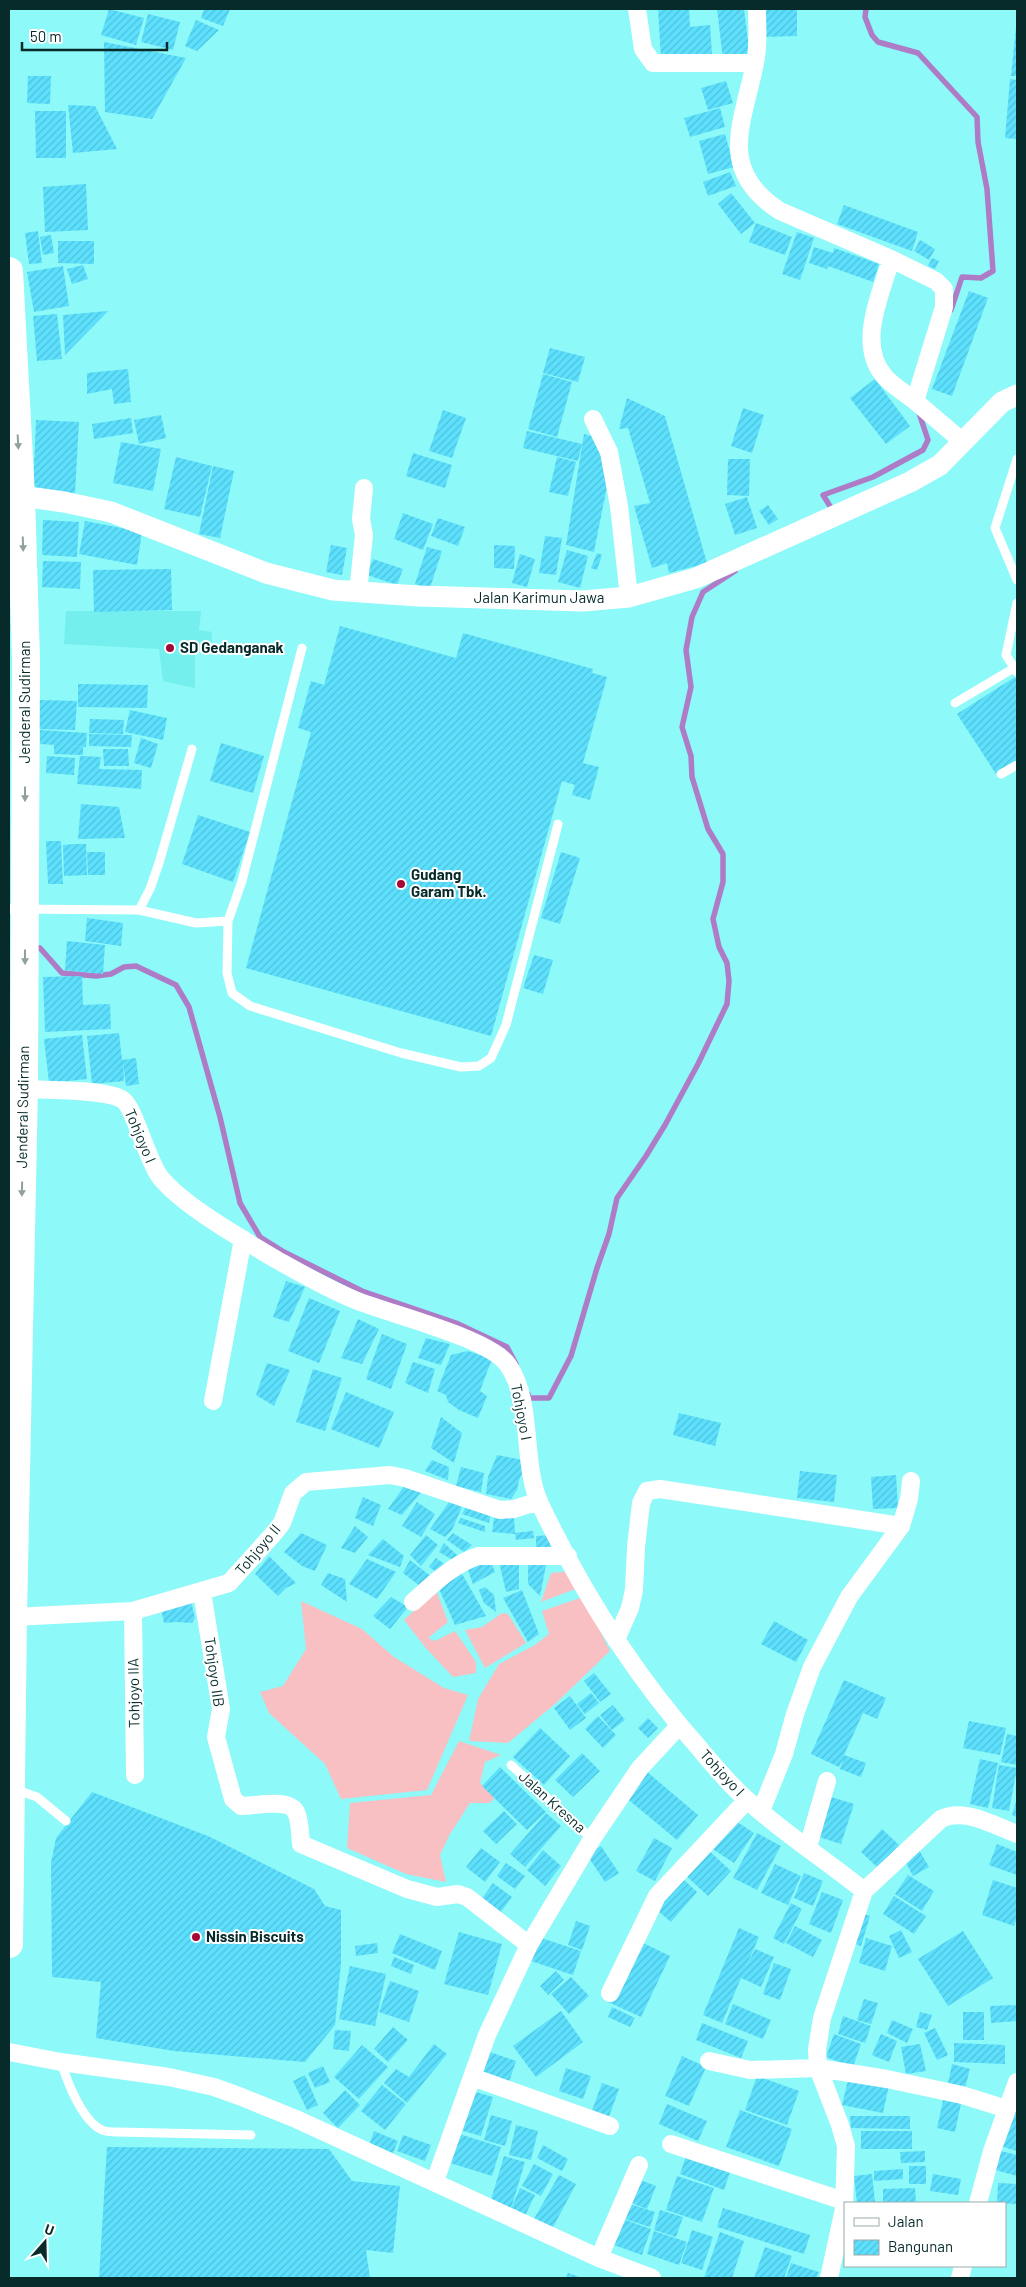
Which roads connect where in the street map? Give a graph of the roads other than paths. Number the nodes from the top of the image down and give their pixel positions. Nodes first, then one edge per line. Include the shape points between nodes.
1 (637, 9) edge
2 (757, 9) edge
3 (755, 63) junction
4 (891, 259) junction
5 (9, 272) edge
6 (1017, 395) edge
7 (915, 401) junction
8 (593, 419) dead end
9 (963, 442) junction
10 (1017, 459) edge
11 (364, 488) dead end
12 (15, 496) edge
13 (1017, 580) edge
14 (358, 592) junction
15 (629, 597) junction
16 (1017, 604) edge
17 (302, 648) dead end
18 (1016, 670) edge
19 (955, 703) dead end
20 (192, 748) dead end
21 (1017, 765) edge
22 (1001, 774) dead end
23 (558, 824) dead end
24 (17, 909) edge
25 (139, 910) junction
26 (228, 920) junction
27 (16, 1047) edge
28 (24, 1089) junction
29 (242, 1239) junction
30 (212, 1401) dead end
31 (13, 1447) edge
32 (911, 1481) dead end
33 (539, 1501) junction
34 (901, 1526) junction
35 (568, 1556) junction
36 (202, 1592) junction
37 (413, 1602) dead end
38 (133, 1611) junction
39 (12, 1617) junction
40 (616, 1640) junction
41 (679, 1726) junction
42 (511, 1765) dead end
43 (135, 1775) dead end
44 (827, 1781) dead end
45 (10, 1788) edge
46 (754, 1806) junction
47 (66, 1821) dead end
48 (1017, 1834) edge
49 (592, 1839) junction
50 (808, 1847) junction
51 (864, 1892) junction
52 (9, 1944) edge
53 (529, 1945) junction
54 (610, 1993) dead end
55 (9, 2052) edge
56 (709, 2060) dead end
57 (61, 2062) junction
58 (818, 2068) junction
59 (472, 2077) junction
60 (1017, 2082) edge
61 (1007, 2109) junction
62 (610, 2126) dead end
63 (251, 2135) dead end
64 (671, 2144) dead end
65 (639, 2165) dead end
66 (435, 2181) junction
67 (844, 2202) edge
68 (978, 2202) edge
69 (844, 2206) edge
70 (599, 2258) junction
71 (652, 2278) edge
72 (829, 2278) edge

1 - 3 street via 643,49 652,64
2 - 3 street
3 - 4 street via 743,109 739,142 745,175 754,190 780,211
4 - 7 street via 871,331 873,354 884,376
4 - 7 street via 944,289 944,307
5 -> 12 highway, Jenderal Sudirman
6 - 9 street, Jalan Karimun Jawa via 1002,402
7 - 9 street
8 - 15 street via 609,452 619,506
9 - 15 street, Jalan Karimun Jawa via 940,465 870,500 696,578
10 - 13 lane via 995,528
11 - 14 street via 361,519 364,534
12 - 14 street, Jalan Karimun Jawa via 111,512 266,574 332,590
12 -> 24 highway, Jenderal Sudirman via 26,659
14 - 15 street, Jalan Karimun Jawa via 583,601
16 - 18 lane via 1006,655
17 - 26 lane via 242,881
18 - 19 lane
20 - 25 lane via 159,863
21 - 22 lane
23 - 26 lane via 506,1025 490,1058 479,1066 461,1067 401,1053 250,1006 232,993 227,973
24 - 25 lane
24 -> 27 highway, Jenderal Sudirman
25 - 26 lane via 196,923
27 - 28 highway, Jenderal Sudirman
28 - 29 street, Tohjoyo I via 106,1094 123,1100 130,1107 152,1165 161,1179
28 -> 31 highway, Jenderal Sudirman
29 - 30 street
29 - 33 street, Tohjoyo I via 355,1300 479,1344 502,1358 517,1382 526,1425 530,1470
31 - 39 highway, Jenderal Sudirman
32 - 34 street
33 - 35 street, Tohjoyo I
33 - 36 street, Tohjoyo II via 500,1510 390,1475 306,1482 293,1493 276,1532 240,1574 230,1583
34 - 40 street via 654,1489 644,1495 634,1590
34 - 46 street via 849,1597 812,1667 784,1754
35 - 37 street via 478,1556 448,1572
35 - 40 street, Tohjoyo I
36 - 38 street, Tohjoyo II
36 - 53 street, Tohjoyo IIB via 221,1708 216,1737 232,1799 242,1806 280,1803 294,1809 301,1844 407,1889 437,1897 467,1896
38 - 39 street, Tohjoyo II
38 - 43 street, Tohjoyo IIA
39 - 45 highway, Jenderal Sudirman
40 - 41 street, Tohjoyo I
41 - 46 street, Tohjoyo I
41 - 49 street via 640,1768
42 - 49 lane, Jalan Kresna
44 - 50 street
45 - 47 lane via 37,1797
45 - 52 highway, Jenderal Sudirman
46 - 50 street, Tohjoyo I
46 - 54 street via 657,1896
48 - 51 street via 962,1814 947,1816
49 - 53 street
50 - 51 street, Tohjoyo I
51 - 58 street via 822,2018 817,2049
53 - 59 street via 494,2016
55 - 57 street
56 - 58 street via 750,2070
57 - 63 lane via 66,2079 89,2120 102,2130
57 - 66 street via 169,2077 214,2087 296,2119
58 - 61 street via 962,2095
58 - 67 street via 846,2146
59 - 62 street
59 - 66 street
60 - 61 street
61 - 68 street
64 - 69 street
65 - 70 street
66 - 70 street
69 - 72 street
70 - 71 street

